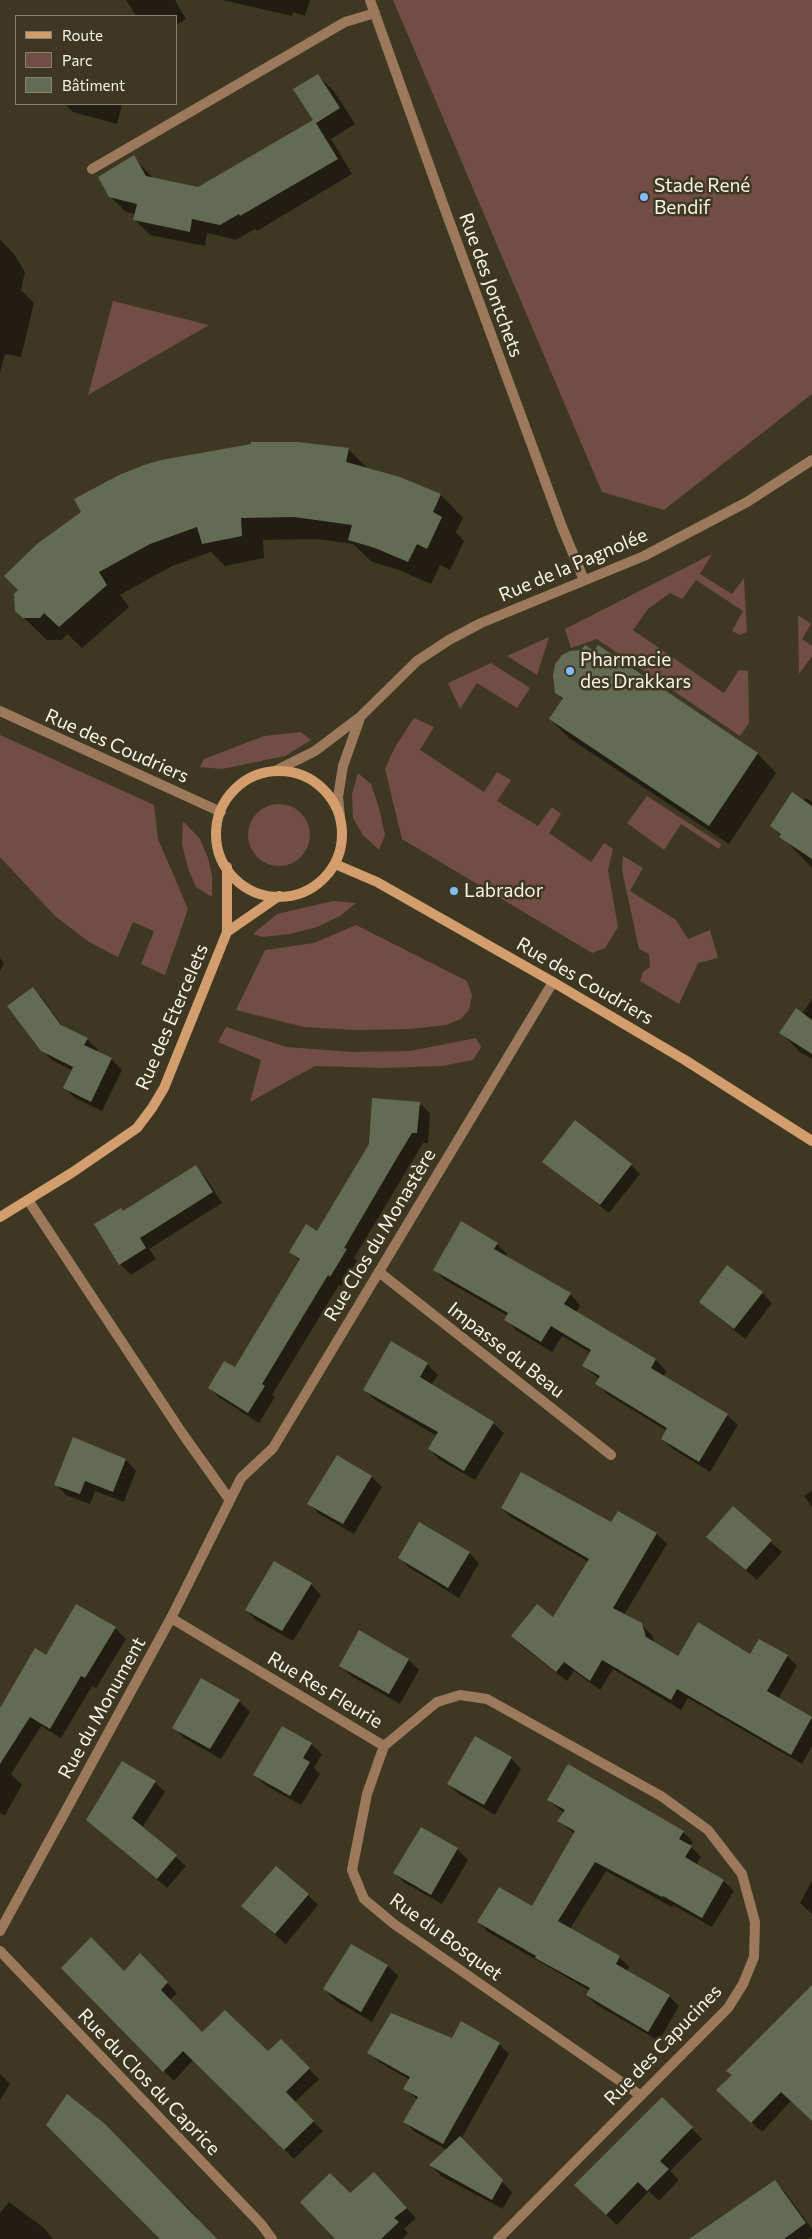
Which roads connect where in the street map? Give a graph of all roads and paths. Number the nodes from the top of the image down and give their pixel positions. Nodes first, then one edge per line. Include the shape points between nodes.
1 (370, 0) edge
2 (375, 13) junction
3 (92, 169) dead end
4 (812, 460) edge
5 (584, 580) junction
6 (0, 712) edge
7 (360, 717) junction
8 (275, 772) junction
9 (221, 812) junction
10 (340, 817) junction
11 (335, 864) junction
12 (226, 867) junction
13 (279, 896) junction
14 (227, 932) junction
15 (553, 982) junction
16 (812, 1141) edge
17 (28, 1200) junction
18 (0, 1216) edge
19 (379, 1272) junction
20 (611, 1456) dead end
21 (229, 1499) junction
22 (171, 1618) junction
23 (488, 1699) joint
24 (384, 1746) junction
25 (0, 1931) edge
26 (0, 1950) edge
27 (640, 2094) junction
28 (272, 2239) edge
29 (498, 2239) edge

1 - 2 street, Rue des Jontchets
2 - 3 street via 345,22
2 - 5 street, Rue des Jontchets via 562,528
4 - 5 street, Rue de la Pagnolée via 739,506 644,556
5 - 7 street, Rue de la Pagnolée via 481,623 449,640 417,661
6 - 9 street, Rue des Coudriers
7 - 8 street, Rue de la Pagnolée via 315,751
7 - 10 street via 343,766 338,797
8 - 9 street via 245,782 232,793
8 - 10 street via 295,773 313,781 329,796
9 - 12 street via 216,835
10 - 11 street via 342,831
11 - 13 street via 314,887 290,896
11 - 15 street, Rue des Coudriers via 377,882
12 - 13 street via 246,887 260,894
12 - 14 street, Rue des Etercelets
13 - 14 street, Rue des Etercelets
14 - 17 street, Rue des Etercelets via 164,1088 152,1108 137,1128
15 - 16 street, Rue des Coudriers via 685,1060
15 - 19 street, Rue Clos du Monastère
17 - 18 street, Rue des Etercelets
17 - 21 street
19 - 20 street, Impasse du Beau
19 - 21 street, Rue Clos du Monastère via 273,1448 241,1478
21 - 22 street, Rue du Monument
22 - 24 street, Rue Res Fleurie
22 - 25 street, Rue du Monument
23 - 24 street, Rue Res Fleurie via 460,1696 437,1702
23 - 27 street, Rue des Capucines via 661,1796 708,1830 742,1874 754,1922 754,1957 743,1984 728,2008
24 - 27 street, Rue du Bosquet via 367,1794 352,1870 364,1899 394,1924
26 - 28 street, Rue du Clos du Caprice
27 - 29 street, Rue des Capucines

